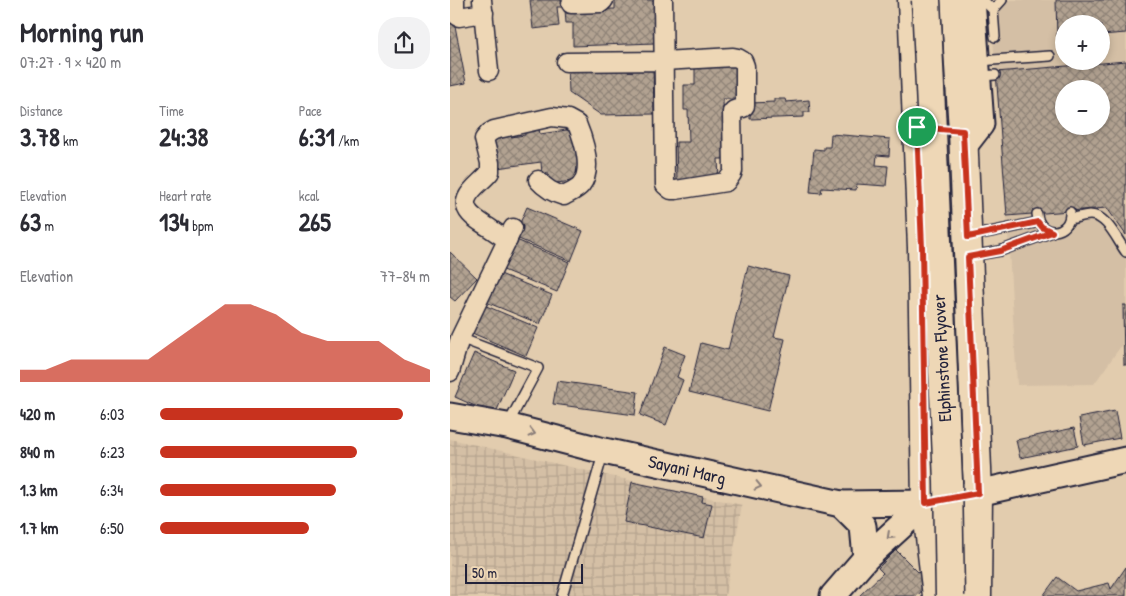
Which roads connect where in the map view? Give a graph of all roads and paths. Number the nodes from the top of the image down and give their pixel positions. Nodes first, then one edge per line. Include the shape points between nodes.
1 (454, 0) edge
2 (604, 0) edge
3 (663, 0) edge
4 (912, 0) edge
5 (926, 0) edge
6 (940, 0) edge
7 (955, 0) edge
8 (984, 0) edge
9 (1002, 0) edge
10 (571, 4) dead end
11 (982, 5) edge
12 (483, 7) edge
13 (995, 37) dead end
14 (1050, 56) dead end
15 (566, 62) dead end
16 (663, 62) junction
17 (489, 71) dead end
18 (983, 71) junction
19 (917, 127) junction
20 (964, 138) junction
21 (538, 180) dead end
22 (1052, 232) junction
23 (968, 246) junction
24 (922, 248) junction
25 (1126, 252) edge
26 (460, 338) junction
27 (450, 372) edge
28 (450, 416) edge
29 (506, 426) junction
30 (1126, 445) edge
31 (604, 451) junction
32 (1126, 460) edge
33 (978, 493) junction
34 (926, 503) junction
35 (841, 504) junction
36 (866, 558) junction
37 (562, 596) edge
38 (833, 596) edge
39 (937, 596) edge
40 (950, 596) edge
41 (963, 596) edge
42 (977, 596) edge

1 - 12 street via 455,14 459,17
2 - 10 street via 601,3
3 - 16 street
4 - 19 main road
5 - 40 main road, Elphinstone Flyover, bridge via 948,481
6 - 41 main road, Elphinstone Flyover
7 - 20 main road
8 - 11 lane
9 - 11 lane
11 - 13 lane
11 - 18 main road
12 - 17 street
14 - 18 lane
15 - 16 street
16 - 16 street via 665,185 676,190 726,182 733,171 732,112 745,106 743,61 732,57
18 - 20 main road via 981,124
19 - 20 main road
19 - 24 main road
20 - 23 main road
21 - 26 street via 546,189 564,196 580,187 587,155 577,124 552,117 494,130 484,139 490,172 470,193 466,206 474,217 496,234 511,234
22 - 23 lane via 1000,251
22 - 23 lane via 1042,227 1038,218
22 - 25 lane via 1063,229 1070,216 1091,215 1104,221
23 - 24 main road
23 - 33 main road
24 - 34 main road
26 - 27 street
26 - 29 lane via 538,368
28 - 29 main road, Sayani Marg
29 -> 31 main road, Sayani Marg
30 - 33 main road via 1022,470
31 -> 35 main road, Sayani Marg
31 - 37 lane
32 - 33 main road, Sayani Marg
33 - 34 main road, Sayani Marg
33 - 42 main road
34 - 35 main road, Sayani Marg
34 -> 36 main road
34 - 39 main road
35 - 36 main road via 863,526
36 - 38 main road

